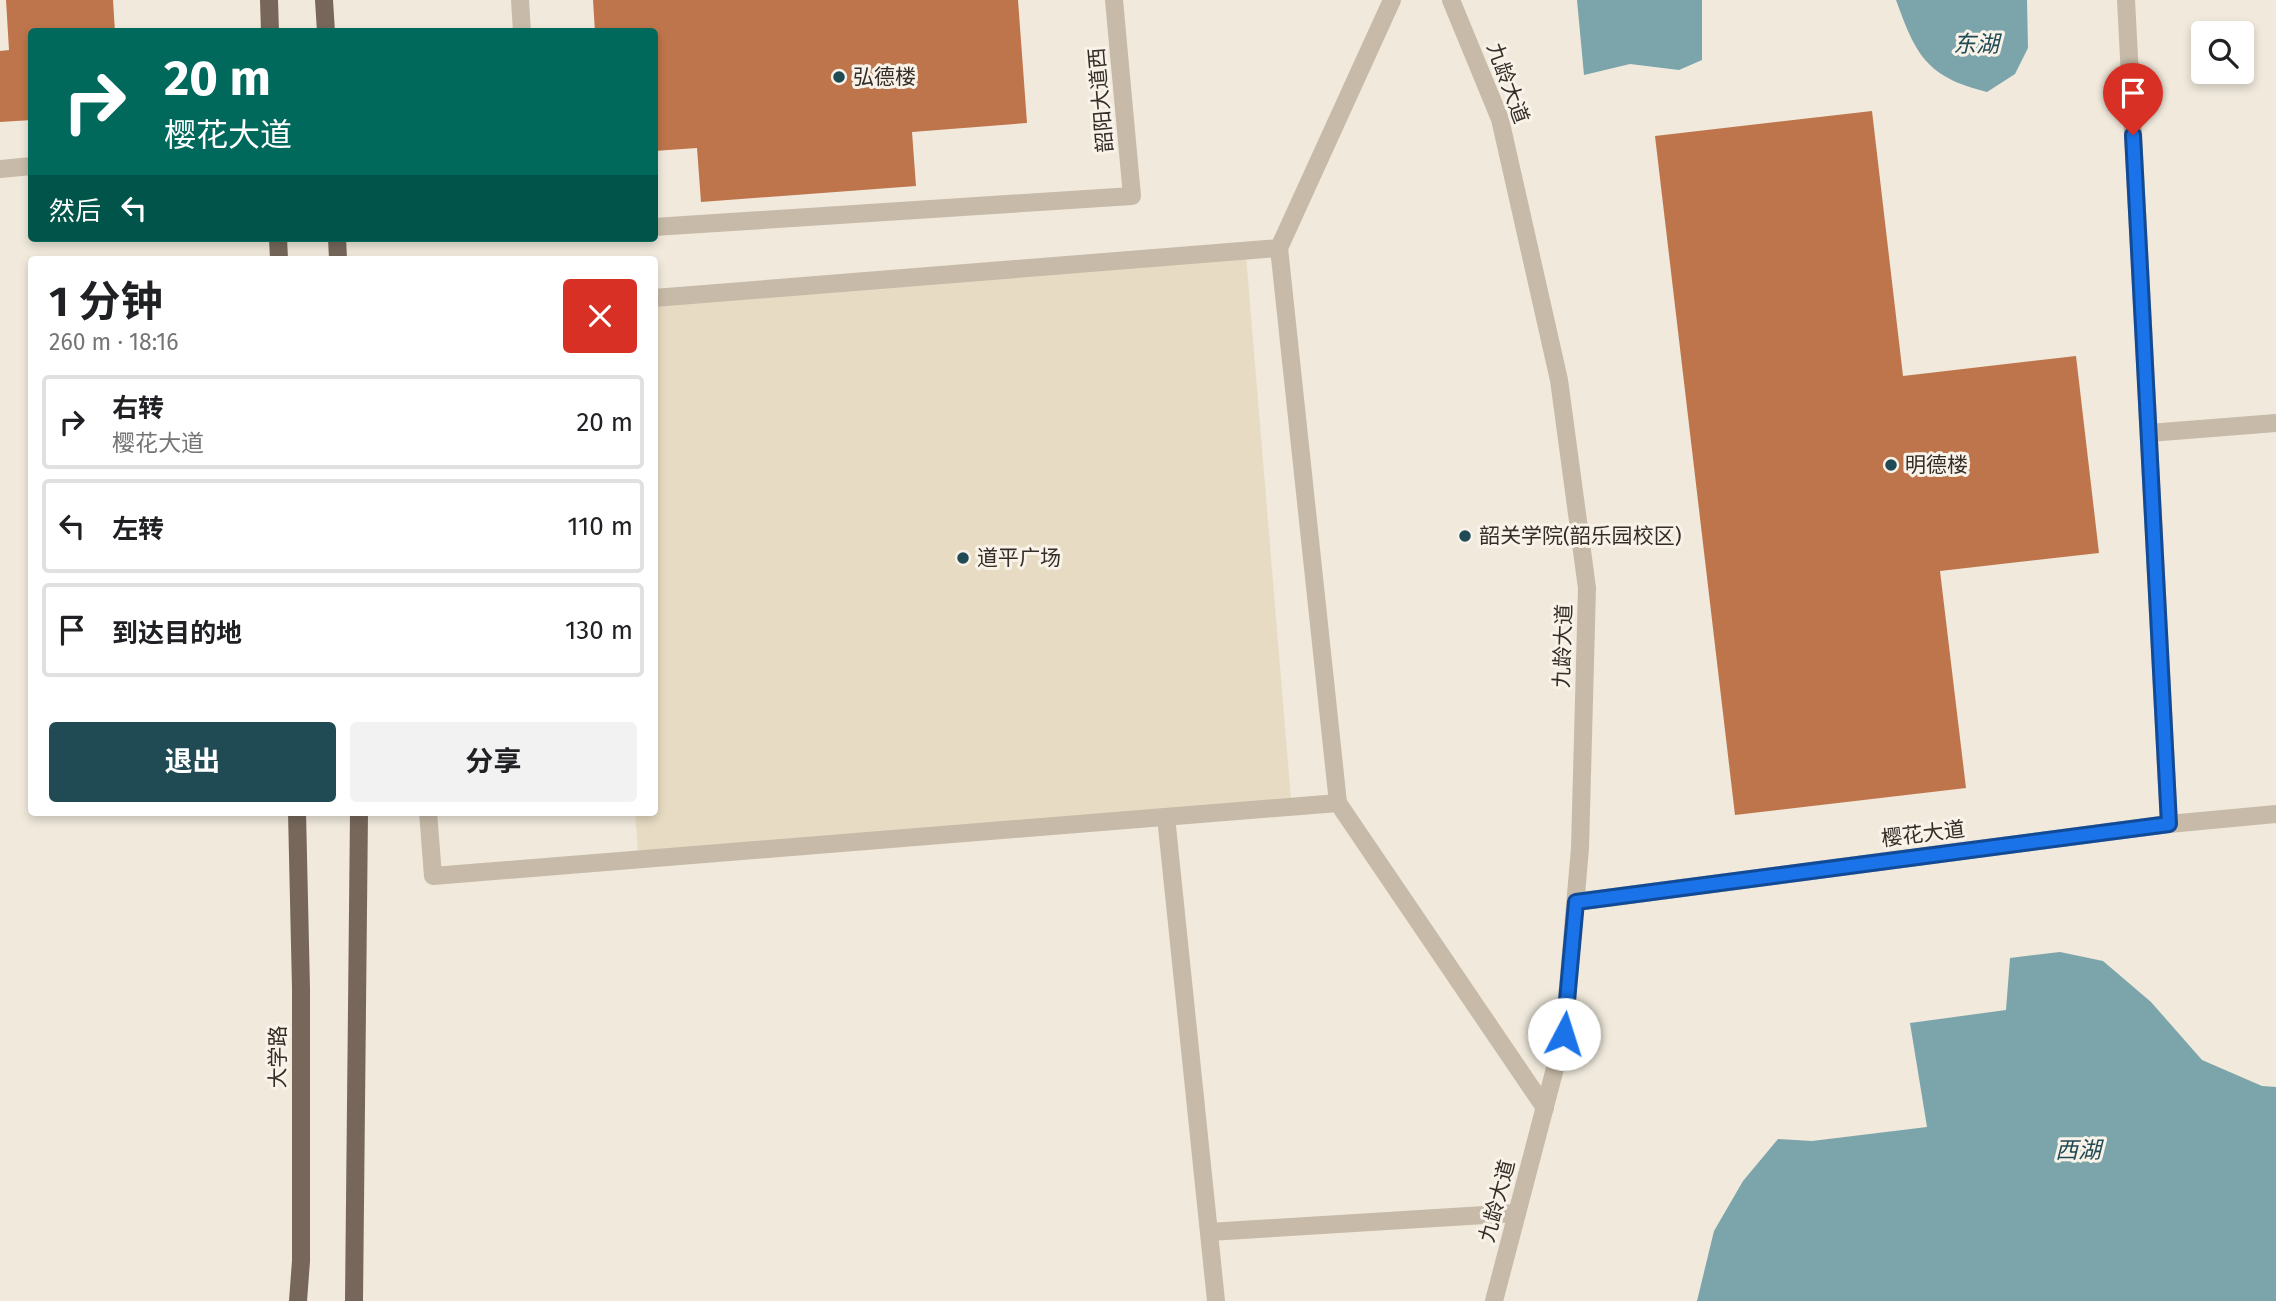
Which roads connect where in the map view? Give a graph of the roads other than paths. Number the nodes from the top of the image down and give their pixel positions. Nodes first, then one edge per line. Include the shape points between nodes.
1 (269, 0) edge
2 (324, 0) edge
3 (520, 0) edge
4 (1114, 0) edge
5 (1392, 0) edge
6 (1451, 0) edge
7 (2126, 0) edge
8 (270, 28) edge
9 (326, 28) edge
10 (522, 28) edge
11 (28, 166) edge
12 (0, 169) edge
13 (658, 227) edge
14 (1279, 248) junction
15 (658, 298) edge
16 (2276, 423) edge
17 (2149, 433) junction
18 (1338, 803) junction
19 (2276, 814) edge
20 (297, 816) edge
21 (359, 816) edge
22 (428, 816) edge
23 (1166, 817) junction
24 (2169, 824) junction
25 (1576, 902) junction
26 (1545, 1108) junction
27 (1517, 1213) junction
28 (1209, 1232) junction
29 (298, 1301) edge
30 (355, 1301) edge
31 (1216, 1301) edge
32 (1494, 1301) edge

1 - 8 main road
2 - 9 main road
3 - 10 lane
4 - 13 lane, 韶阳大道西 via 1132,195
5 - 14 lane
6 - 25 lane, 九龄大道 via 1500,119 1559,380 1587,588
7 - 17 lane
11 - 12 lane
14 - 15 lane
14 - 18 lane
16 - 17 lane
17 - 24 lane
18 - 23 lane
18 - 26 lane
19 - 24 lane, 樱花大道
20 - 29 main road, 大学路 via 301,1030
21 - 30 main road
22 - 23 lane via 433,876
23 - 28 lane
24 - 25 lane, 樱花大道
25 - 26 lane, 九龄大道 via 1564,1034
26 - 27 lane, 九龄大道
27 - 28 lane
27 - 32 lane, 九龄大道
28 - 31 lane

